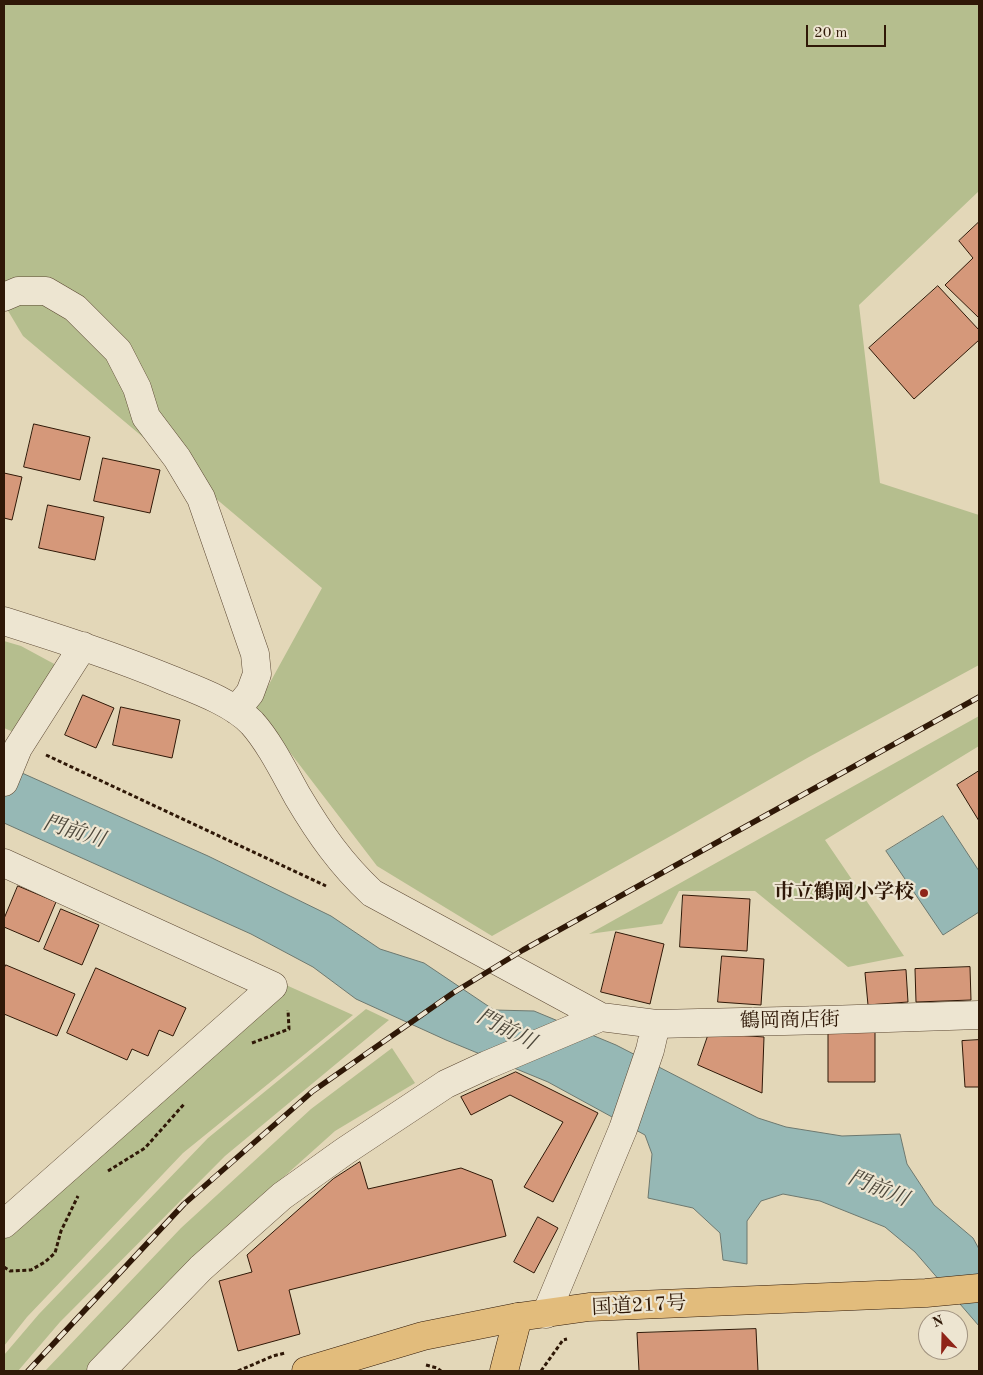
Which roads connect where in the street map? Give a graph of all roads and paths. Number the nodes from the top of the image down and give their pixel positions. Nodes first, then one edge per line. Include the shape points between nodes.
1 (4, 297) edge
2 (4, 621) edge
3 (83, 646) junction
4 (236, 710) junction
5 (20, 746) junction
6 (4, 782) edge
7 (4, 863) edge
8 (364, 886) junction
9 (273, 986) junction
10 (979, 1015) edge
11 (590, 1021) junction
12 (653, 1037) junction
13 (245, 1046) dead end
14 (190, 1097) dead end
15 (100, 1175) dead end
16 (81, 1191) dead end
17 (4, 1224) edge
18 (4, 1267) edge
19 (979, 1288) edge
20 (546, 1314) junction
21 (518, 1317) junction
22 (545, 1364) dead end
23 (107, 1368) edge
24 (306, 1371) edge
25 (505, 1371) edge
26 (541, 1371) edge

1 - 4 street via 18,291 46,291 75,308 112,344 137,388 146,417 177,458 201,498 255,654 257,674 250,693
2 - 3 street
3 - 4 street via 203,692
3 - 5 street
4 - 8 street via 261,736 331,848
5 - 6 street
5 - 8 path via 329,887
7 - 9 street
8 - 11 street
9 - 13 path via 287,997 289,1029
9 - 17 street
10 - 12 street, 鶴岡商店街 via 827,1020
11 - 12 street, 鶴岡商店街
11 - 23 street via 446,1084 282,1196 201,1268
12 - 20 street via 623,1129
14 - 15 path via 145,1148
16 - 18 path via 61,1231 55,1253 31,1270 10,1271
19 - 20 main road, 国道217号 via 589,1308
20 - 21 main road, 国道217号
21 - 24 main road, 国道217号 via 423,1336
21 - 25 main road
22 - 26 path

